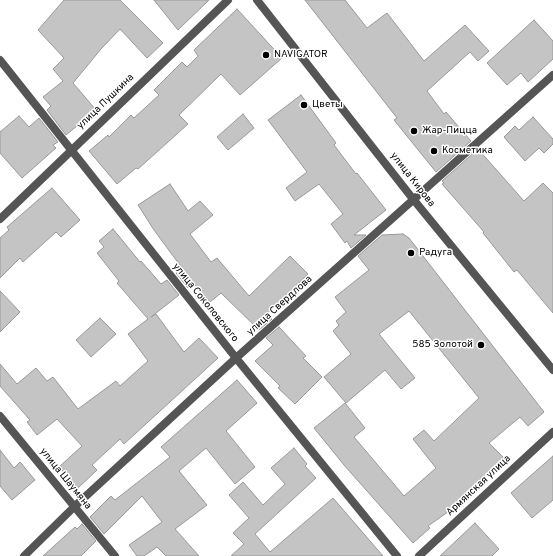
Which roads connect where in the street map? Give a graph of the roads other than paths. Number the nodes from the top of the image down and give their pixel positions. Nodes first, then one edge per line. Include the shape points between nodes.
1 (228, 0) edge
2 (258, 0) edge
3 (0, 60) edge
4 (553, 75) edge
5 (71, 150) junction
6 (413, 199) junction
7 (0, 219) edge
8 (236, 358) junction
9 (553, 370) edge
10 (0, 416) edge
11 (553, 432) edge
12 (74, 507) junction
13 (24, 556) edge
14 (115, 556) edge
15 (397, 556) edge
16 (420, 556) edge

1 - 5 street, улица Пушкина
2 - 6 street, улица Кирова
3 - 5 street, улица Соколовского
4 - 6 street, улица Свердлова
5 - 7 street, улица Пушкина
5 - 8 street, улица Соколовского
6 - 8 street, улица Свердлова
6 - 9 street, улица Кирова
8 - 12 street, улица Свердлова
8 - 15 street, улица Соколовского
10 - 12 street, улица Шаумяна
11 - 16 street, Армянская улица
12 - 13 street, улица Свердлова
12 - 14 street, улица Шаумяна

